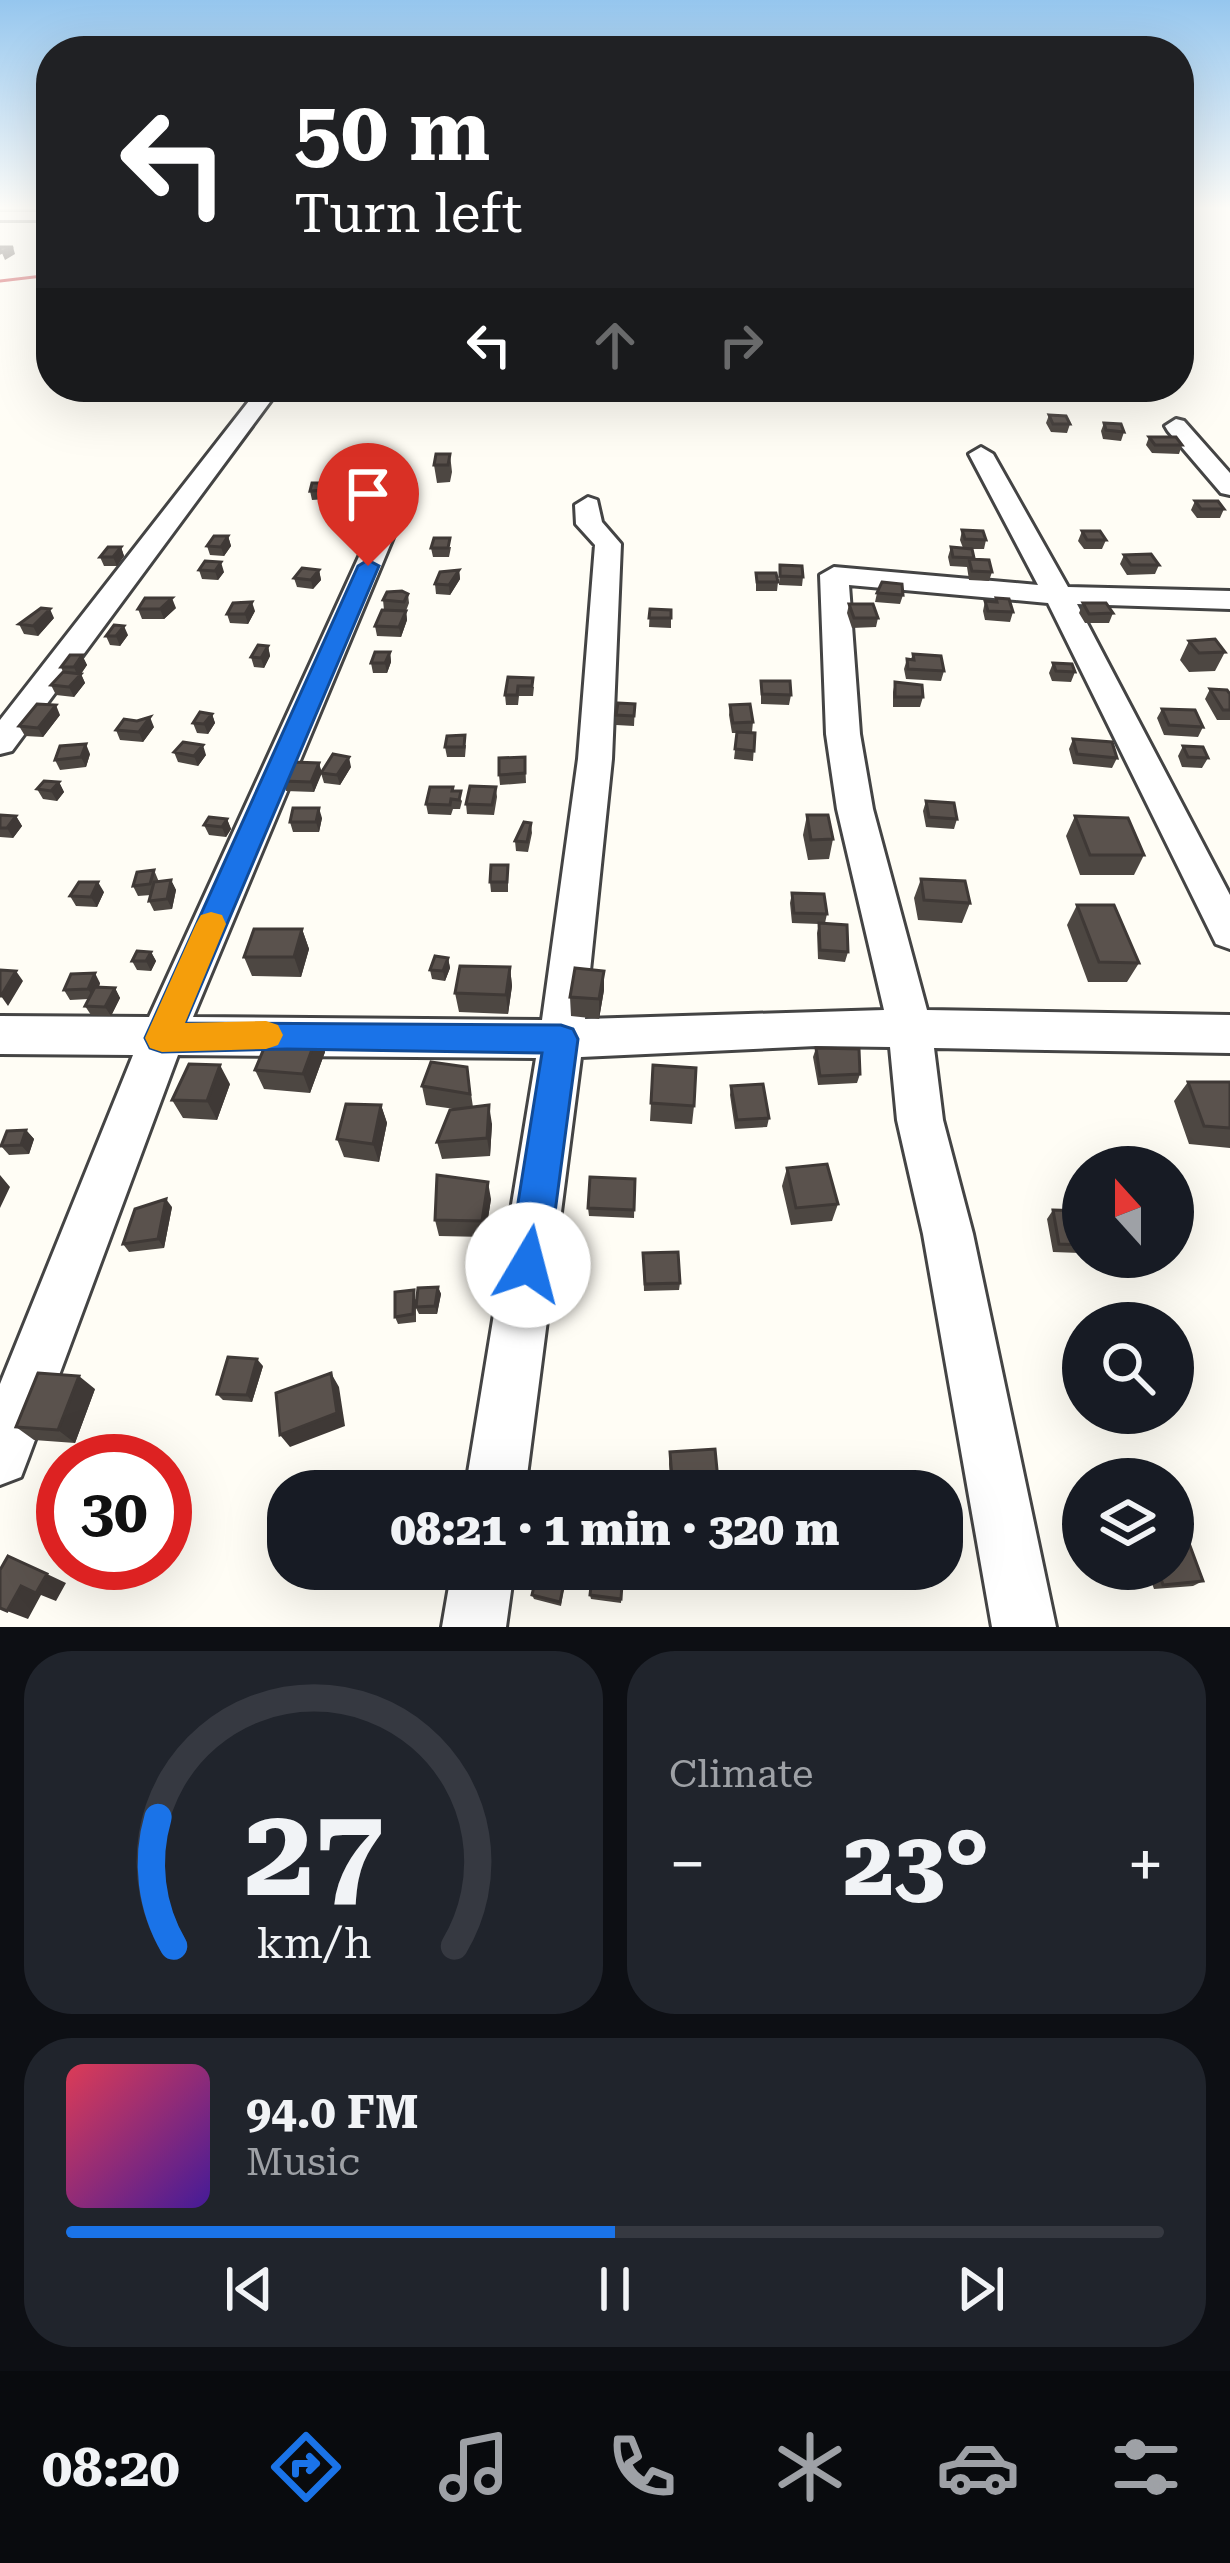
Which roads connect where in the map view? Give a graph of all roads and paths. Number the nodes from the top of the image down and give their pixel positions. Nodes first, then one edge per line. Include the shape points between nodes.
1 (261, 402) edge
2 (1176, 427) dead end
3 (981, 454) dead end
4 (403, 485) dead end
5 (1230, 488) edge
6 (588, 505) dead end
7 (1058, 595) junction
8 (1230, 600) edge
9 (0, 743) edge
10 (1230, 933) edge
11 (910, 1028) junction
12 (1230, 1034) edge
13 (0, 1035) edge
14 (162, 1038) junction
15 (561, 1039) junction
16 (0, 1456) edge
17 (497, 1470) edge
18 (480, 1590) edge
19 (474, 1627) edge
20 (1024, 1627) edge

1 - 9 street
2 - 5 street
3 - 7 street
4 - 14 street
6 - 15 street via 609,563
7 - 8 street
7 - 10 street
7 - 11 street via 834,575 855,809
11 - 12 street
11 - 15 street
11 - 20 street via 920,1120
13 - 14 street
14 - 15 street
14 - 16 street
15 - 17 street
18 - 19 street

